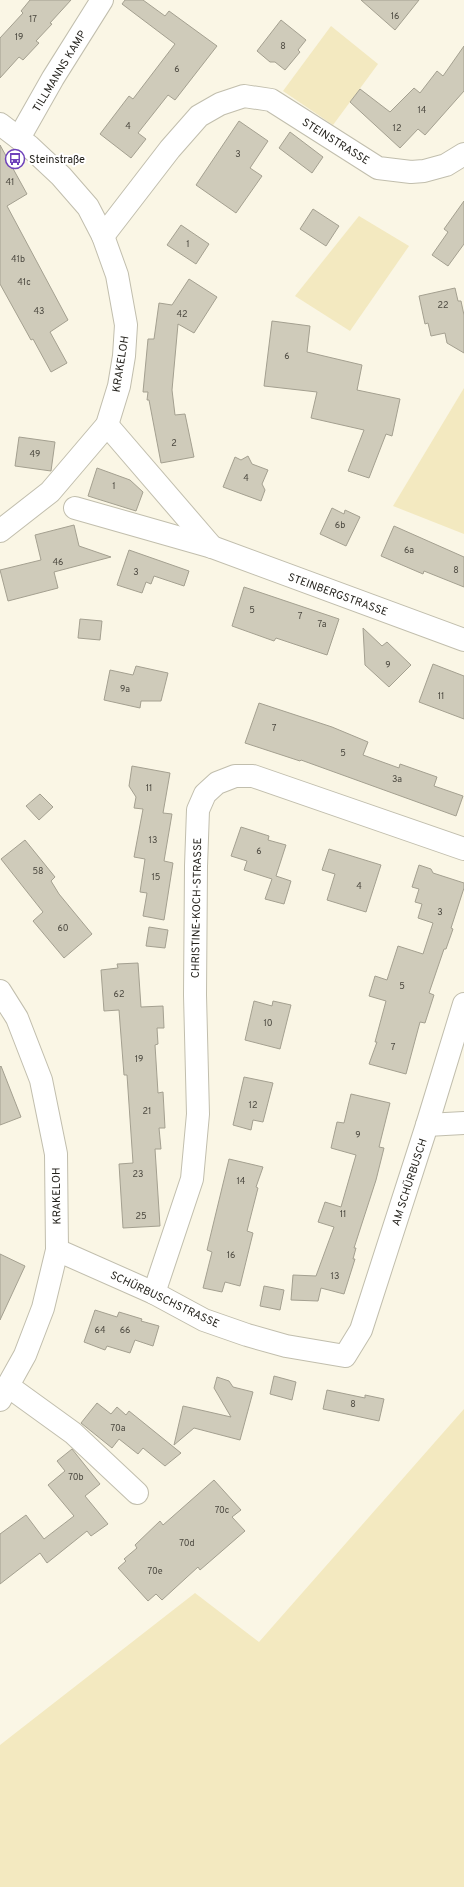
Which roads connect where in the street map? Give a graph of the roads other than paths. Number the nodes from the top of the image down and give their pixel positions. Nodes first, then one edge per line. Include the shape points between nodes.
1 (99, 1) edge
2 (0, 124) edge
3 (19, 138) junction
4 (464, 154) edge
5 (103, 236) junction
6 (107, 425) junction
7 (75, 508) dead end
8 (0, 531) edge
9 (212, 547) junction
10 (464, 640) edge
11 (464, 849) edge
12 (0, 991) edge
13 (464, 1004) edge
14 (464, 1123) edge
15 (427, 1126) junction
16 (58, 1250) junction
17 (154, 1293) junction
18 (345, 1356) joint
19 (4, 1393) edge
20 (137, 1493) dead end

1 - 3 street, TILLMANNS KAMP
2 - 3 street, KRAKELOH
3 - 5 street, KRAKELOH via 61,176 88,207
4 - 5 street, STEINSTRASSE via 446,165 424,171 378,168 271,100 244,96 220,104 199,116 170,149
5 - 6 street, KRAKELOH via 117,275 126,325 124,356
6 - 8 street, KRAKELOH via 50,492
6 - 9 street, STEINBERGSTRASSE
7 - 9 street, STEINBERGSTRASSE
9 - 10 street, STEINBERGSTRASSE
11 - 17 street, CHRISTINE-KOCH-STRASSE via 253,776 235,776 217,782 205,794 198,810 196,866 195,995 198,1114 192,1179
12 - 16 street, KRAKELOH via 17,1018 41,1080 56,1154
13 - 15 street, AM SCHÜRBUSCH
14 - 15 street
15 - 18 street, AM SCHÜRBUSCH via 361,1330
16 - 17 street, SCHÜRBUSCHSTRASSE
16 - 19 street, KRAKELOH via 43,1308 25,1355
17 - 18 street, SCHÜRBUSCHSTRASSE via 204,1320 247,1335 286,1346
19 - 20 street via 73,1433

